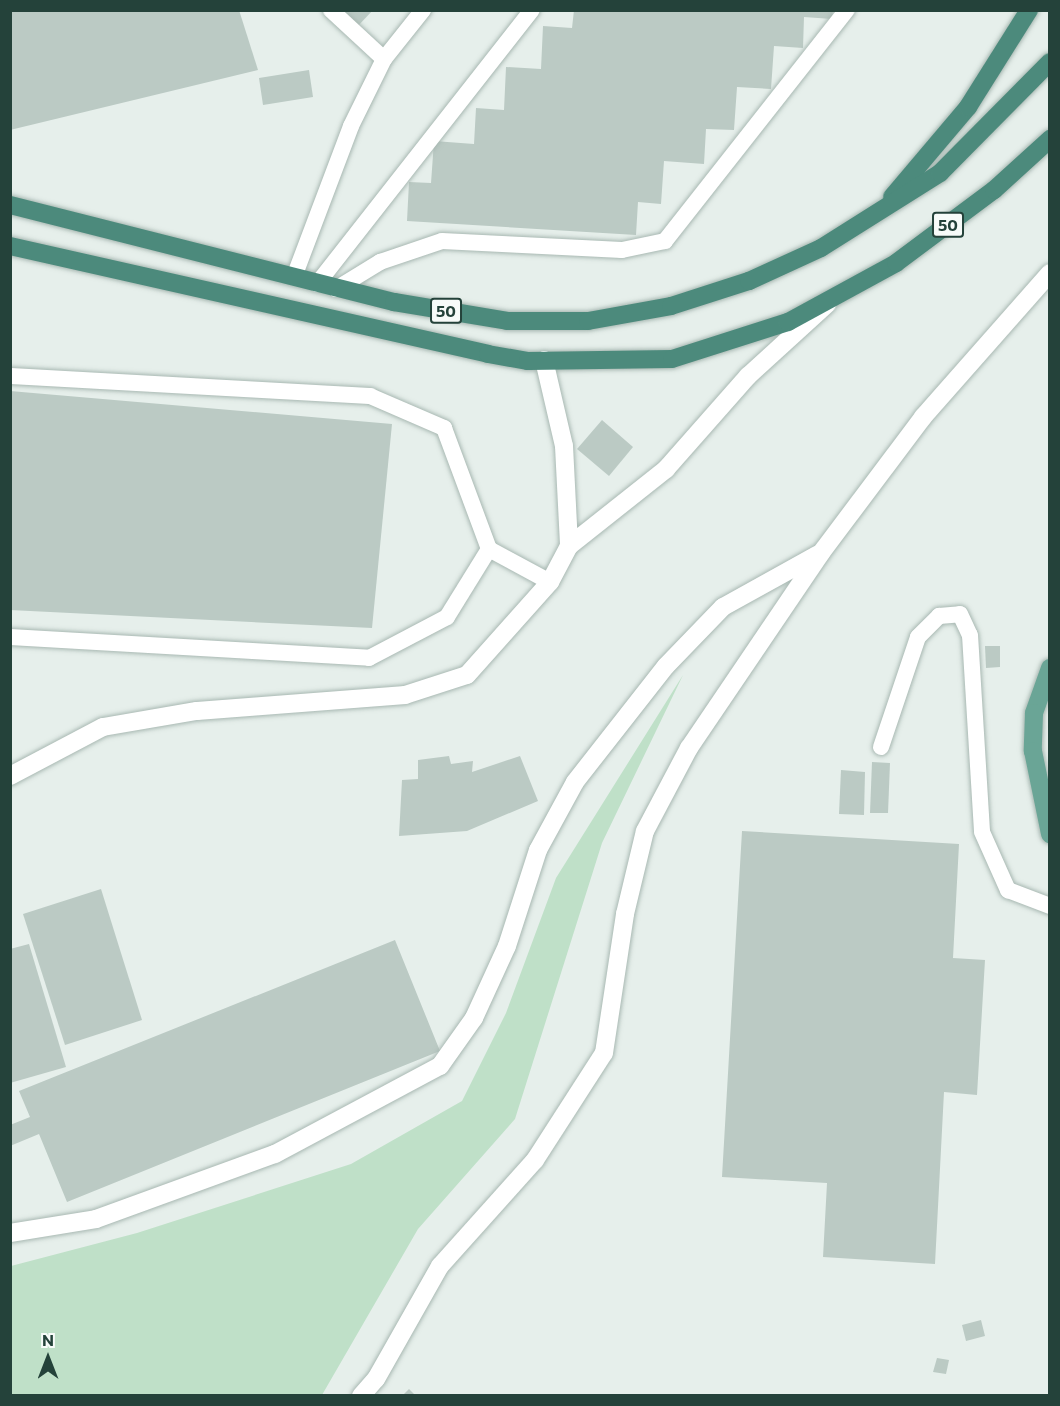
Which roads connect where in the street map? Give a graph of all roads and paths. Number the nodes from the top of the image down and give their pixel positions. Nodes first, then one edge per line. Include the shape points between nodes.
1 (331, 10) edge
2 (423, 10) edge
3 (532, 10) edge
4 (847, 10) edge
5 (1029, 10) edge
6 (384, 58) junction
7 (1050, 62) edge
8 (1050, 139) edge
9 (10, 205) edge
10 (873, 218) junction
11 (10, 246) edge
12 (1050, 273) edge
13 (294, 277) junction
14 (317, 284) junction
15 (336, 289) junction
16 (835, 297) junction
17 (544, 360) junction
18 (10, 376) edge
19 (569, 546) junction
20 (489, 549) junction
21 (821, 553) junction
22 (550, 582) junction
23 (10, 637) edge
24 (1050, 668) edge
25 (881, 747) dead end
26 (10, 776) edge
27 (1050, 834) edge
28 (1050, 906) edge
29 (10, 1233) edge
30 (361, 1395) edge

1 - 6 lane
2 - 6 lane
3 - 14 lane
4 - 15 lane via 665,242 622,250 442,241 380,262
5 - 10 highway via 968,108
6 - 13 lane via 335,161
7 - 10 highway, 50 via 970,147
8 - 16 highway, 50 via 949,225
9 - 13 highway, 50
10 - 15 highway, 50 via 749,281 671,306 588,321 507,321
11 - 17 highway, 50 via 395,335
12 - 21 street via 923,417
13 - 14 highway, 50
14 - 15 highway, 50
16 - 17 highway, 50 via 757,335 672,359
16 - 19 street via 748,376 666,469
17 - 19 street via 564,446
18 - 20 lane via 370,396 444,428
19 - 22 street
20 - 22 lane
20 - 23 lane via 447,617 369,657
21 - 29 street via 723,607 666,666 575,782 538,850 507,946 474,1018 440,1066 275,1154 96,1219
21 - 30 street via 689,748 645,831 625,914 604,1053 586,1088 535,1160 440,1266
22 - 26 street via 467,675 405,695 197,711 103,727
24 - 27 main road via 1034,713 1033,751
25 - 28 lane via 918,637 939,616 960,614 970,635 982,832 1008,890

